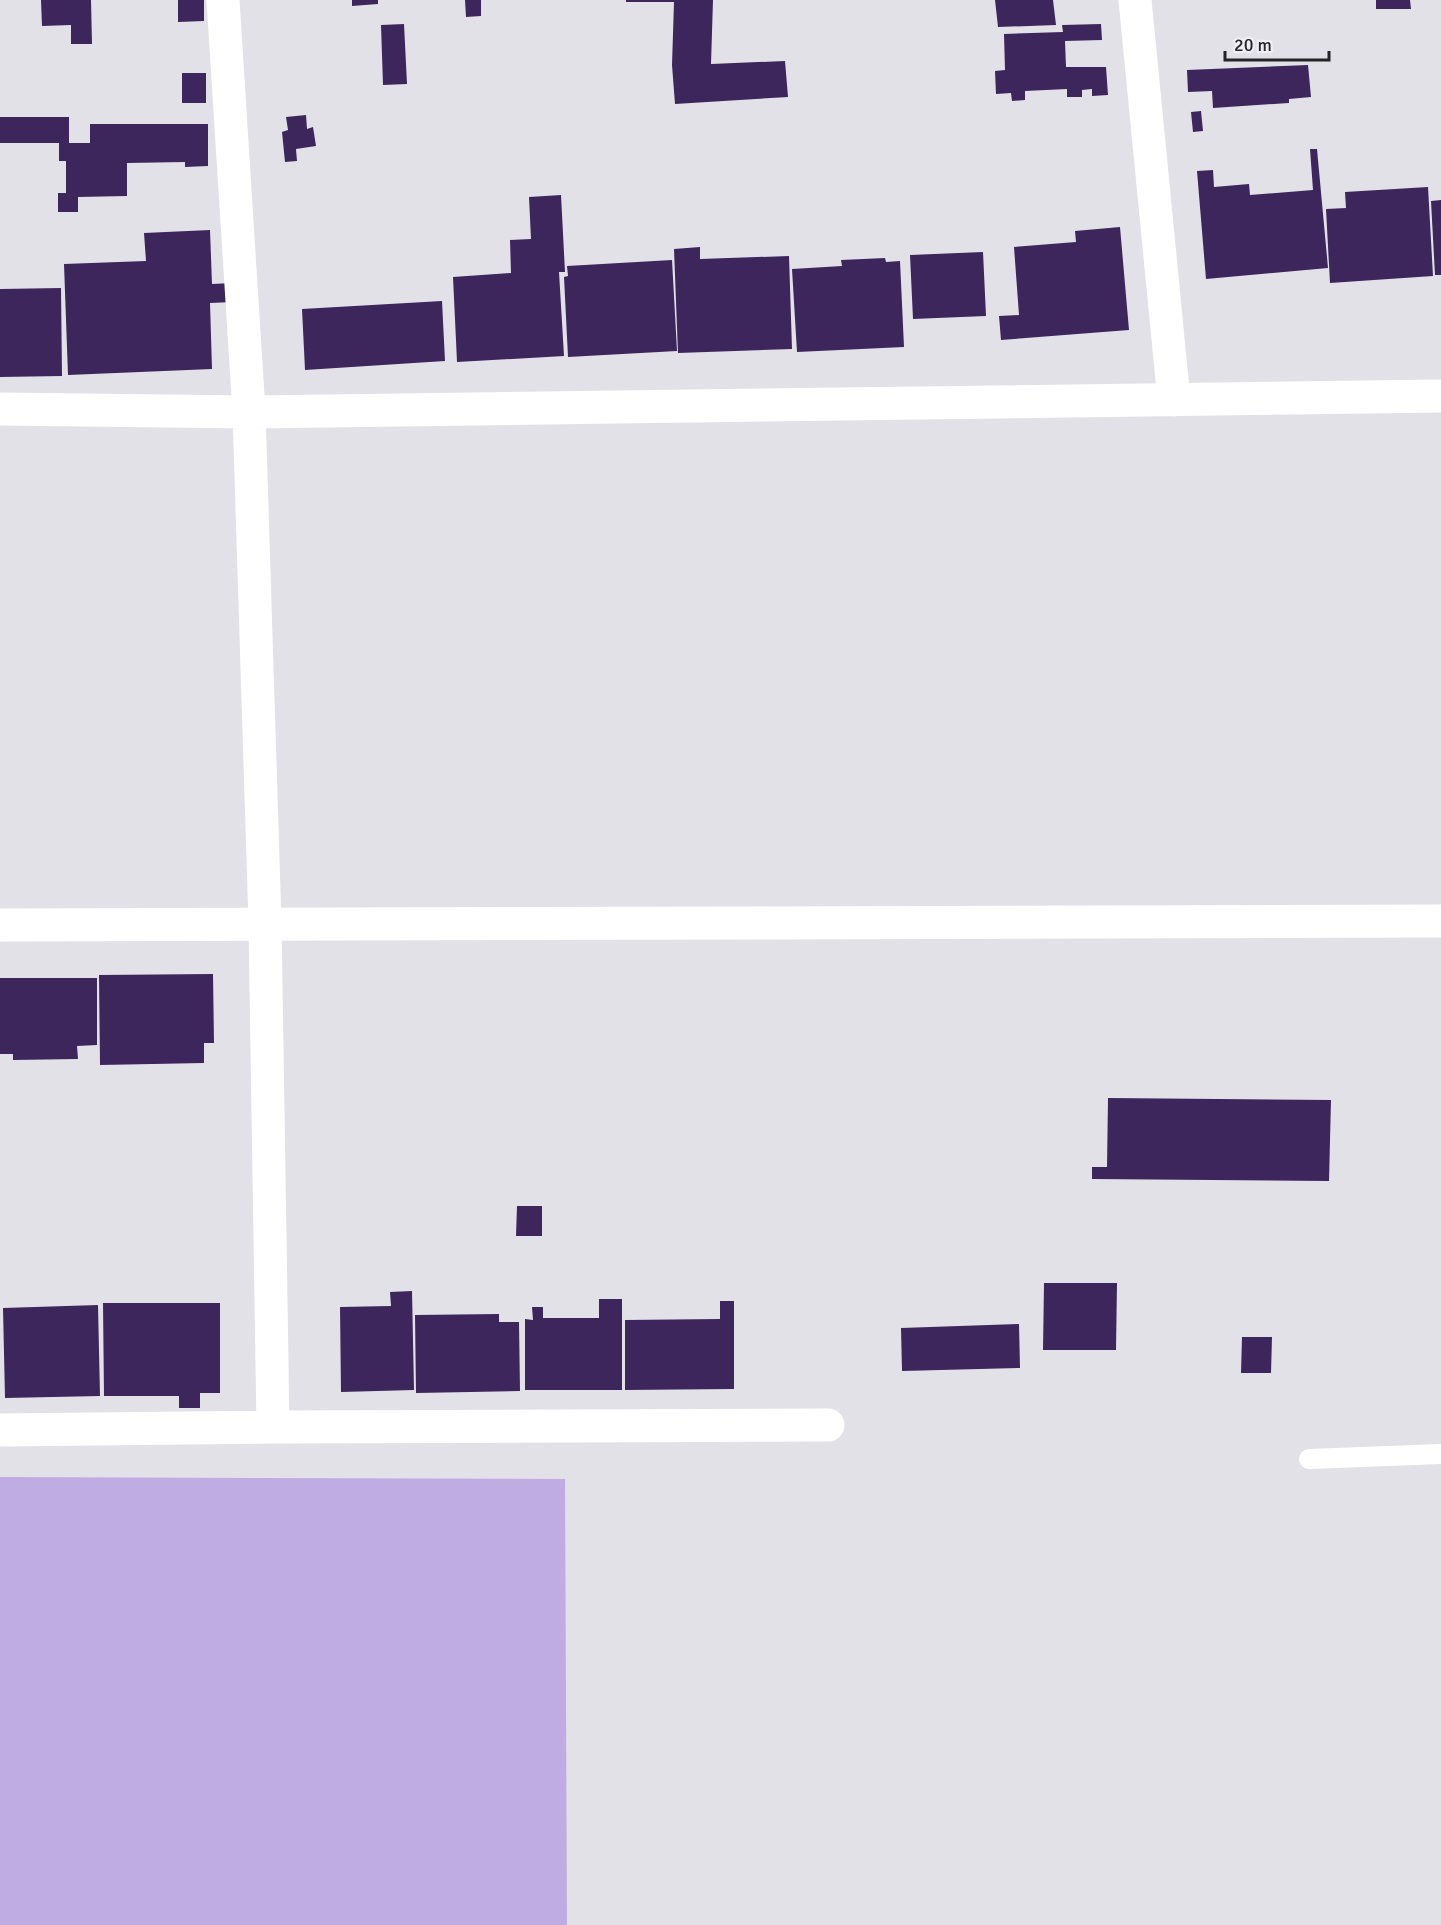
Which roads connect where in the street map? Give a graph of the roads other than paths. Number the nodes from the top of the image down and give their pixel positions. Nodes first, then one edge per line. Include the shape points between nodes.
1 (223, 0) edge
2 (1135, 0) edge
3 (1441, 396) edge
4 (1174, 400) junction
5 (0, 409) edge
6 (249, 412) junction
7 (1441, 921) edge
8 (265, 923) junction
9 (0, 925) edge
10 (828, 1425) dead end
11 (273, 1426) junction
12 (0, 1430) edge
13 (1441, 1454) edge
14 (1309, 1458) dead end

1 - 6 street
2 - 4 street
3 - 4 street
4 - 6 street
5 - 6 street
6 - 8 street
7 - 8 street
8 - 9 street
8 - 11 street
10 - 11 street
11 - 12 street
13 - 14 lane

